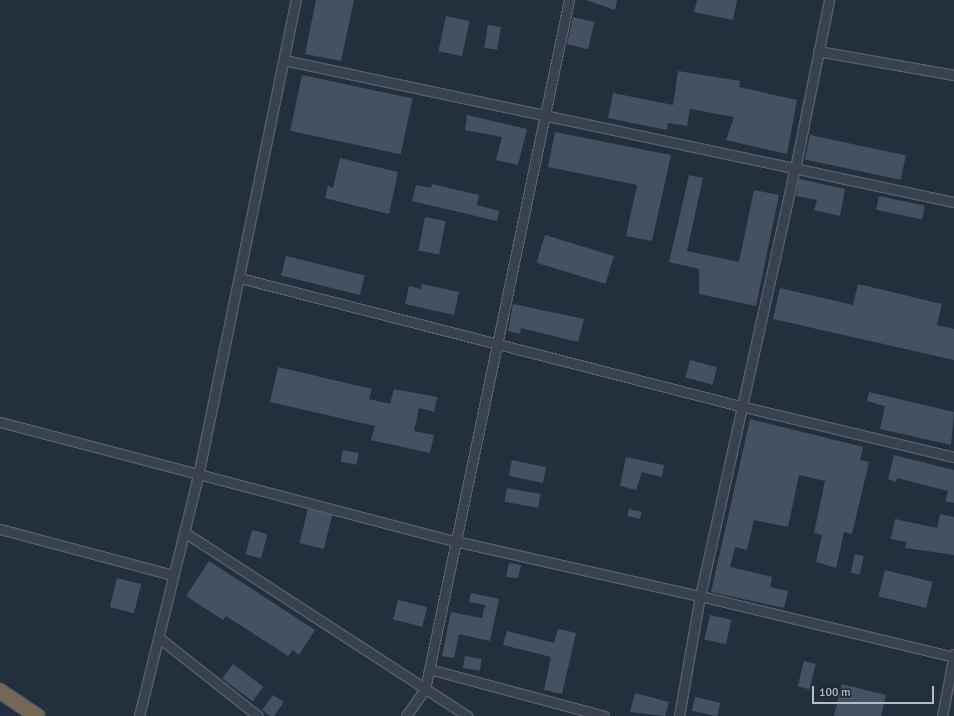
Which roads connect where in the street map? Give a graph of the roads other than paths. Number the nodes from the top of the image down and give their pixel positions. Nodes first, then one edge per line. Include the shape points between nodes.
1 (296, 0) edge
2 (569, 0) edge
3 (829, 0) edge
4 (818, 51) junction
5 (284, 60) junction
6 (954, 75) edge
7 (546, 116) junction
8 (795, 169) junction
9 (954, 202) edge
10 (240, 278) junction
11 (496, 344) junction
12 (740, 406) junction
13 (0, 422) edge
14 (954, 456) edge
15 (198, 476) junction
16 (0, 529) edge
17 (184, 532) junction
18 (455, 541) junction
19 (173, 575) junction
20 (700, 596) junction
21 (158, 637) junction
22 (954, 656) edge
23 (430, 669) junction
24 (425, 689) junction
25 (0, 691) edge
26 (38, 716) edge
27 (139, 716) edge
28 (258, 716) edge
29 (406, 716) edge
30 (468, 716) edge
31 (604, 716) edge
32 (679, 716) edge
33 (942, 716) edge

1 - 5 street
2 - 7 street
3 - 4 street
4 - 6 street
4 - 8 street
5 - 7 street
5 - 10 street
7 - 8 street
7 - 11 street
8 - 9 street
8 - 12 street
10 - 11 street
10 - 15 street
11 - 12 street
11 - 18 street
12 - 14 street
12 - 20 street
13 - 15 street
15 - 17 street
15 - 18 street
16 - 19 street
17 - 19 street
17 - 24 street
18 - 20 street
18 - 23 street
19 - 21 street
20 - 22 street
20 - 32 street
21 - 27 street
21 - 28 street
22 - 33 street
23 - 24 street
23 - 31 street
24 - 29 street
24 - 30 street
25 - 26 highway

